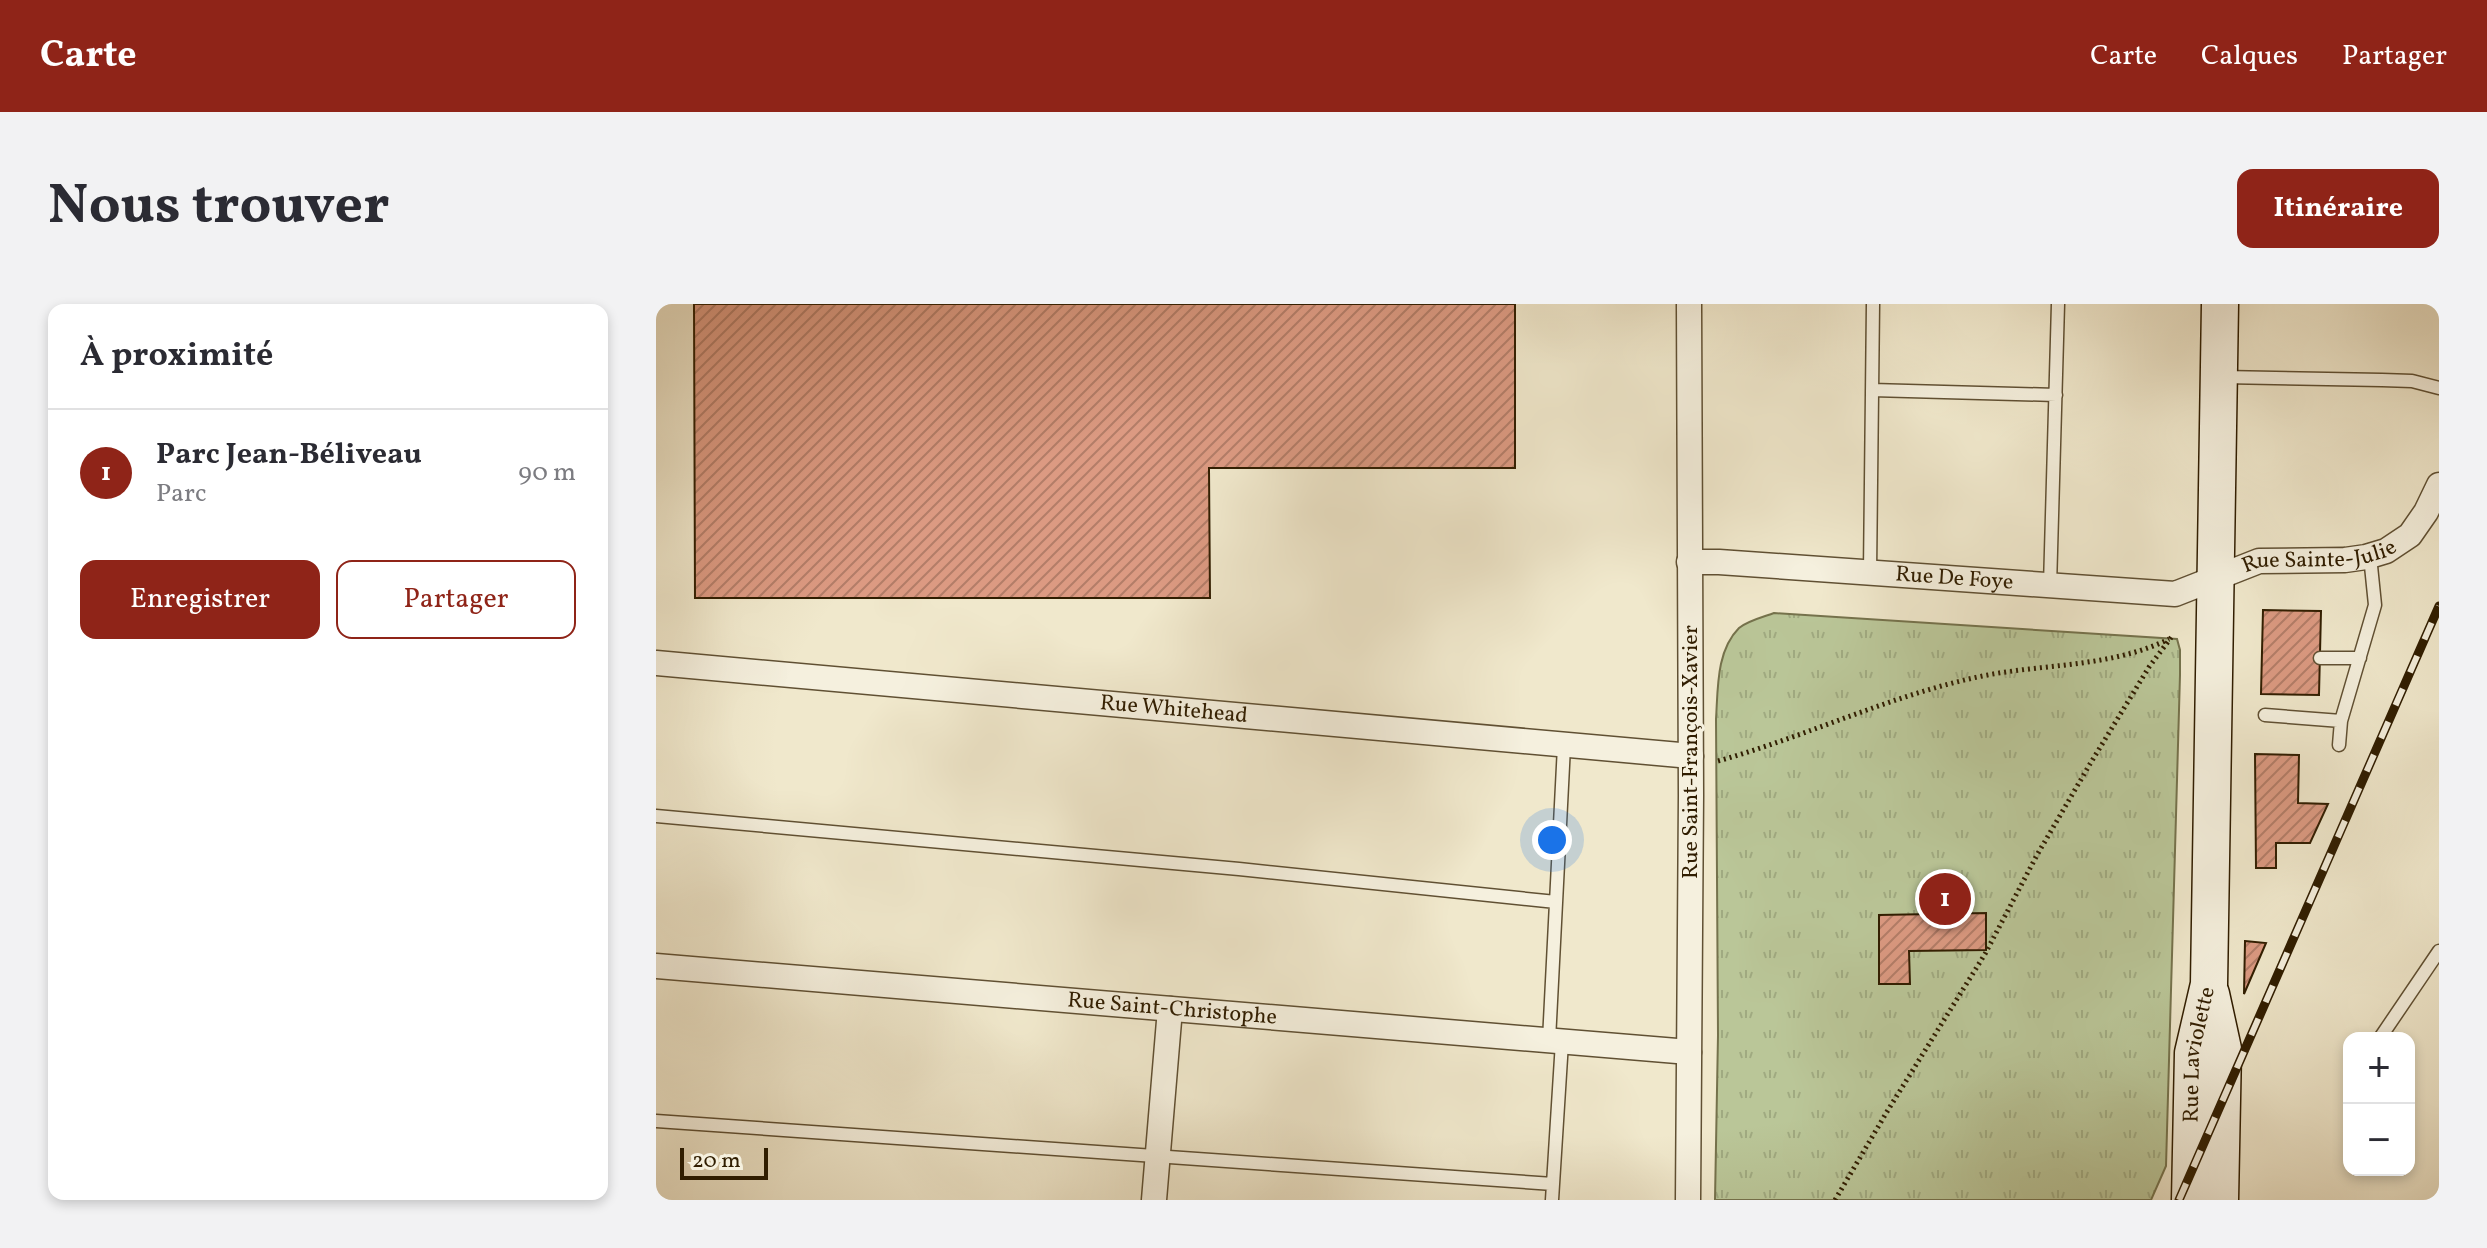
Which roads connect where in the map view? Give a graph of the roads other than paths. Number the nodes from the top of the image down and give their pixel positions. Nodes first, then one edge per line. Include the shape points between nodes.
1 (1689, 304) edge
2 (1873, 304) edge
3 (2058, 304) edge
4 (2220, 304) edge
5 (2219, 377) junction
6 (2439, 388) edge
7 (1872, 390) junction
8 (2056, 395) junction
9 (2439, 485) edge
10 (2370, 556) junction
11 (1689, 562) junction
12 (1870, 572) junction
13 (2216, 578) junction
14 (2050, 586) junction
15 (2320, 658) dead end
16 (2360, 658) junction
17 (656, 663) edge
18 (2265, 715) dead end
19 (2341, 721) junction
20 (2339, 745) dead end
21 (1564, 746) junction
22 (1702, 759) junction
23 (656, 816) edge
24 (1556, 902) junction
25 (2439, 951) edge
26 (656, 966) edge
27 (2209, 984) junction
28 (1170, 1009) junction
29 (2384, 1032) edge
30 (1555, 1041) junction
31 (1689, 1052) junction
32 (656, 1121) edge
33 (1158, 1156) junction
34 (1553, 1184) junction
35 (1154, 1200) edge
36 (1552, 1200) edge
37 (1688, 1200) edge
38 (2190, 1200) edge
39 (2220, 1200) edge

1 - 11 street, Rue Saint-François-Xavier
2 - 7 lane
3 - 8 lane
4 - 5 main road
5 - 6 lane via 2412,381
5 - 13 main road
7 - 8 lane
7 - 12 lane
8 - 14 lane
9 - 10 street, Rue Sainte-Julie via 2410,535
10 - 13 street, Rue Sainte-Julie via 2259,561
10 - 16 lane via 2375,605
11 - 12 street, Rue De Foye
11 - 22 street, Rue Saint-François-Xavier
12 - 14 street, Rue De Foye
13 - 14 street, Rue De Foye via 2175,594
13 - 27 main road
15 - 16 lane
16 - 19 lane
17 - 21 street, Rue Whitehead
18 - 19 lane
19 - 20 lane
21 - 22 street, Rue Whitehead
21 - 24 lane
22 - 31 street, Rue Saint-François-Xavier
23 - 24 lane
24 - 30 lane
25 - 29 lane
26 - 28 street, Rue Saint-Christophe
27 - 38 main road, Rue Laviolette via 2193,1053
27 - 39 main road, Rue Laviolette via 2223,1049
28 - 30 street, Rue Saint-Christophe
28 - 33 street
30 - 31 street, Rue Saint-Christophe
30 - 34 lane
31 - 37 street, Rue Saint-François-Xavier
32 - 33 lane
33 - 34 lane
33 - 35 street
34 - 36 lane

